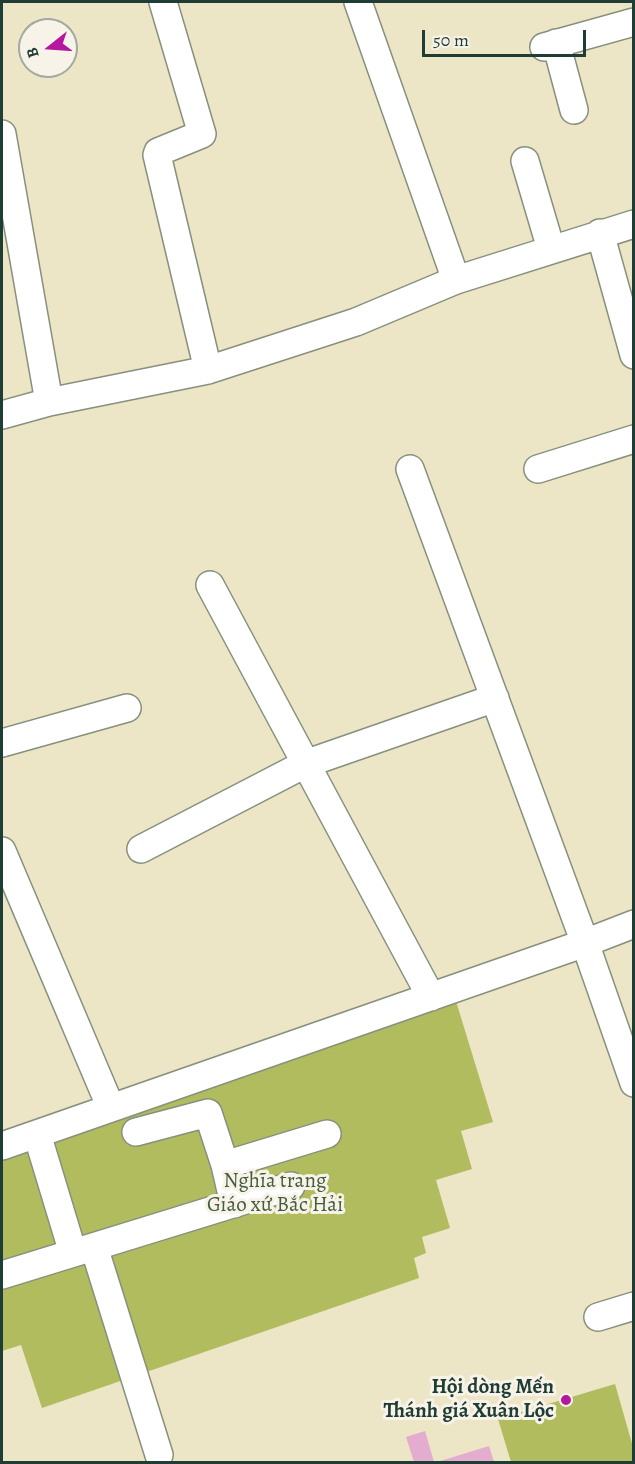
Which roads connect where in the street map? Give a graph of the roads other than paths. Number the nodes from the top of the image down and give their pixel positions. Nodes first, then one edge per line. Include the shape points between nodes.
1 (163, 2) edge
2 (358, 2) edge
3 (633, 22) edge
4 (574, 110) dead end
5 (2, 134) edge
6 (525, 161) dead end
7 (633, 224) edge
8 (600, 233) junction
9 (552, 249) junction
10 (456, 280) junction
11 (633, 355) edge
12 (208, 370) junction
13 (49, 402) junction
14 (2, 415) edge
15 (633, 439) edge
16 (410, 469) dead end
17 (538, 469) dead end
18 (210, 585) dead end
19 (495, 698) junction
20 (127, 708) dead end
21 (2, 744) edge
22 (305, 764) junction
23 (141, 849) dead end
24 (2, 851) edge
25 (633, 924) edge
26 (585, 943) junction
27 (430, 997) junction
28 (633, 1083) edge
29 (111, 1108) junction
30 (136, 1132) dead end
31 (37, 1134) junction
32 (327, 1134) dead end
33 (2, 1146) edge
34 (225, 1165) junction
35 (291, 1186) dead end
36 (234, 1204) junction
37 (83, 1250) junction
38 (2, 1275) edge
39 (633, 1306) edge
40 (598, 1317) dead end
41 (159, 1455) dead end

1 - 12 street via 202,131 157,155
2 - 10 street
3 - 4 street via 550,45
5 - 13 street
6 - 9 street
7 - 8 street
8 - 9 street
8 - 11 street
9 - 10 street
10 - 12 street via 356,322
12 - 13 street
13 - 14 street
15 - 17 street
16 - 19 street
18 - 22 street
19 - 22 street
19 - 26 street
20 - 21 street
22 - 23 street
22 - 27 street
24 - 29 street
25 - 26 street
26 - 27 street
26 - 28 street
27 - 29 street
29 - 31 street
30 - 34 street via 208,1113
31 - 33 street
31 - 37 street
32 - 34 street
34 - 36 street
35 - 36 street
36 - 37 street
37 - 38 street
37 - 41 street
39 - 40 street

